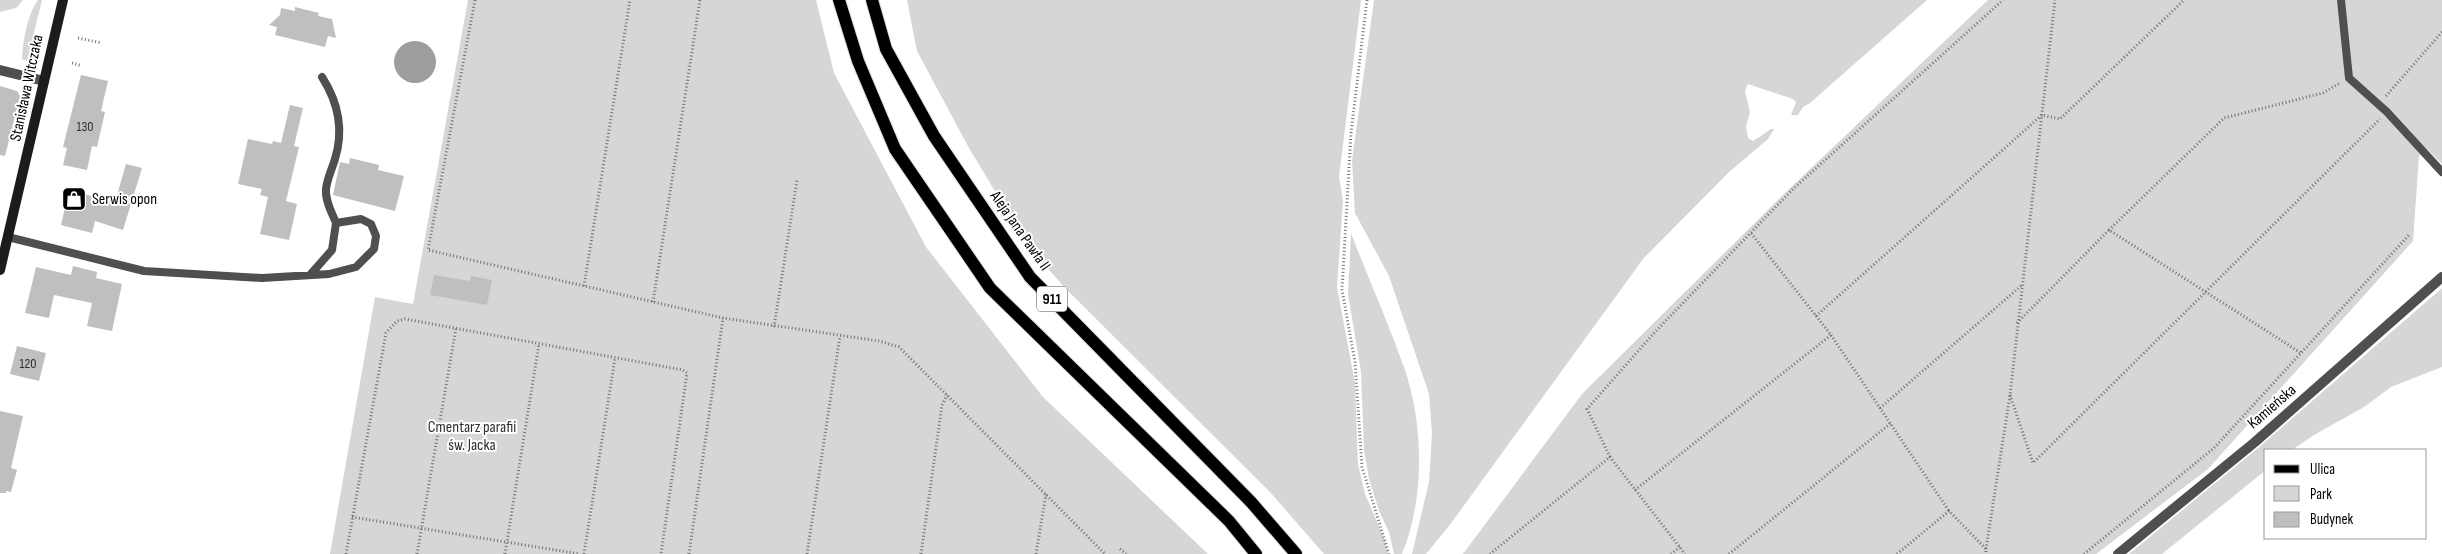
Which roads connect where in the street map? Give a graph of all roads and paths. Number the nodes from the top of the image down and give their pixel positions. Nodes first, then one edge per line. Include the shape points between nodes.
1 (63, 0) edge
2 (475, 0) edge
3 (630, 0) edge
4 (700, 0) edge
5 (839, 0) edge
6 (872, 0) edge
7 (1367, 0) edge
8 (2003, 0) edge
9 (2055, 0) edge
10 (2184, 0) edge
11 (2341, 0) edge
12 (2442, 32) edge
13 (78, 38) dead end
14 (102, 43) dead end
15 (72, 63) dead end
16 (82, 66) dead end
17 (0, 70) edge
18 (322, 77) dead end
19 (2350, 78) junction
20 (44, 81) junction
21 (2379, 104) junction
22 (2387, 112) junction
23 (2042, 115) junction
24 (2442, 172) edge
25 (796, 180) dead end
26 (336, 223) junction
27 (2109, 230) junction
28 (1751, 232) junction
29 (2409, 235) dead end
30 (8, 237) junction
31 (0, 270) edge
32 (310, 275) junction
33 (2442, 278) edge
34 (584, 286) junction
35 (2021, 286) junction
36 (2205, 291) junction
37 (652, 302) junction
38 (1816, 316) junction
39 (723, 318) junction
40 (2017, 323) junction
41 (774, 327) junction
42 (456, 328) junction
43 (1831, 335) junction
44 (840, 336) junction
45 (539, 344) junction
46 (2302, 353) junction
47 (615, 358) junction
48 (947, 395) junction
49 (2010, 395) junction
50 (1880, 408) junction
51 (1891, 423) junction
52 (1610, 458) junction
53 (1635, 490) junction
54 (1046, 493) junction
55 (1949, 511) junction
56 (352, 517) junction
57 (421, 528) junction
58 (507, 542) junction
59 (1680, 547) junction
60 (1120, 549) dead end
61 (1986, 549) junction
62 (346, 554) edge
63 (417, 554) edge
64 (506, 554) edge
65 (580, 554) edge
66 (584, 554) edge
67 (661, 554) edge
68 (689, 554) edge
69 (807, 554) edge
70 (920, 554) edge
71 (1036, 554) edge
72 (1105, 554) edge
73 (1126, 554) edge
74 (1256, 554) edge
75 (1296, 554) edge
76 (1389, 554) edge
77 (1490, 554) edge
78 (1671, 554) edge
79 (1685, 554) edge
80 (1729, 554) edge
81 (1897, 554) edge
82 (1986, 554) edge
83 (2084, 554) edge
84 (2118, 554) edge

1 - 20 street, Stanisława Witczaka
2 - 34 path via 428,250
3 - 34 path
4 - 37 path
5 - 74 main road, 911 via 858,61 895,149 990,288 1229,521
6 - 75 main road, Aleja Jana Pawła II / 911 via 886,49 934,136 1030,277 1251,502
7 - 76 path via 1351,133 1342,290 1355,362 1362,466
8 - 28 path via 1793,189
9 - 23 path
10 - 23 path via 2060,119
11 - 19 lane
12 - 21 path
13 - 14 path
15 - 16 path
17 - 20 street
18 - 26 lane via 332,92 339,122 338,148 326,190 327,202
19 - 21 lane
19 - 27 path via 2322,92 2224,118
20 - 30 street, Stanisława Witczaka
21 - 22 lane
22 - 24 lane
22 - 36 path
23 - 35 path
23 - 38 path
25 - 41 path
26 - 32 lane via 332,250
26 - 32 lane via 361,219 371,224 376,236 374,249 356,267
27 - 36 path
27 - 40 path
28 - 38 path
28 - 52 path via 1587,409
29 - 46 path
30 - 31 street, Stanisława Witczaka
30 - 32 lane via 144,271 262,278
33 - 84 street, Kamieńska via 2248,448
34 - 37 path
35 - 40 path
35 - 50 path
36 - 46 path
36 - 49 path via 2033,463
37 - 39 path
38 - 43 path
39 - 41 path
39 - 68 path
40 - 49 path
41 - 44 path
42 - 45 path
42 - 56 path via 405,319 397,321 386,333
42 - 57 path
43 - 50 path
43 - 53 path
44 - 48 path via 878,341 899,348
44 - 69 path
45 - 47 path
45 - 58 path
46 - 83 path via 2214,448
47 - 66 path
47 - 67 path via 687,373
48 - 54 path
48 - 70 path via 942,405
49 - 61 path
50 - 51 path
51 - 55 path
51 - 80 path
52 - 53 path
52 - 77 path
53 - 59 path
54 - 71 path
54 - 72 path
55 - 61 path
55 - 81 path
56 - 57 path
56 - 62 path
57 - 58 path
57 - 63 path
58 - 64 path
58 - 65 path
59 - 78 path
59 - 79 path
60 - 73 path
61 - 82 path

